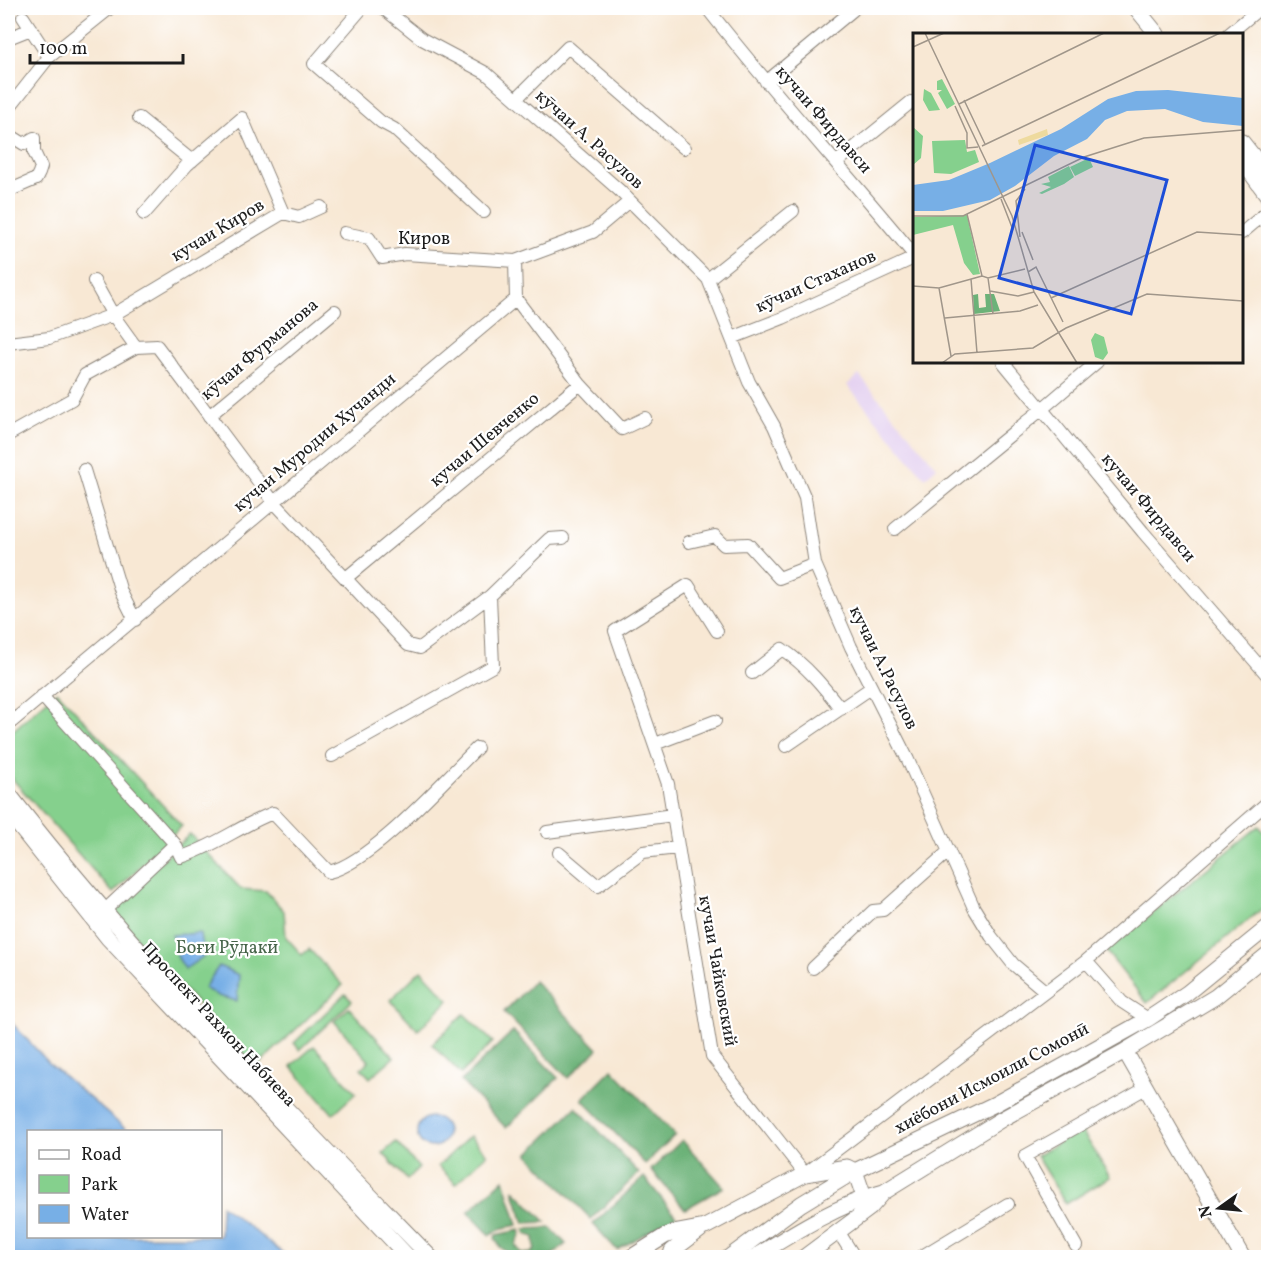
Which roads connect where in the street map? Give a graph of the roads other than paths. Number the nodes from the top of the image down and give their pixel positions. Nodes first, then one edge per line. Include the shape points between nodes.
1 (110, 8) edge
2 (362, 8) edge
3 (383, 8) edge
4 (707, 8) edge
5 (854, 8) edge
6 (1124, 8) edge
7 (1136, 8) edge
8 (1260, 8) edge
9 (23, 16) dead end
10 (31, 29) junction
11 (1143, 33) edge
12 (1156, 33) edge
13 (1230, 33) edge
14 (11, 37) dead end
15 (49, 57) junction
16 (766, 82) junction
17 (516, 99) junction
18 (911, 102) dead end
19 (8, 109) edge
20 (139, 118) dead end
21 (8, 134) edge
22 (1243, 142) edge
23 (684, 148) dead end
24 (192, 161) junction
25 (837, 162) junction
26 (1243, 162) edge
27 (1269, 175) edge
28 (8, 191) edge
29 (1269, 196) edge
30 (630, 201) junction
31 (321, 207) dead end
32 (793, 211) dead end
33 (1269, 211) edge
34 (484, 212) dead end
35 (283, 213) junction
36 (144, 214) dead end
37 (1243, 232) edge
38 (345, 233) dead end
39 (913, 255) edge
40 (913, 258) edge
41 (515, 261) junction
42 (708, 279) junction
43 (94, 281) dead end
44 (516, 299) junction
45 (335, 310) dead end
46 (113, 315) junction
47 (732, 338) junction
48 (8, 344) edge
49 (136, 347) junction
50 (1004, 363) edge
51 (1096, 363) edge
52 (580, 384) junction
53 (1042, 409) junction
54 (209, 416) junction
55 (645, 418) dead end
56 (8, 435) edge
57 (84, 470) dead end
58 (273, 501) junction
59 (895, 529) dead end
60 (563, 538) dead end
61 (689, 543) dead end
62 (815, 564) junction
63 (346, 578) junction
64 (489, 596) junction
65 (135, 620) junction
66 (717, 631) dead end
67 (752, 673) dead end
68 (1269, 676) edge
69 (871, 688) junction
70 (42, 696) junction
71 (841, 709) junction
72 (13, 714) edge
73 (715, 721) dead end
74 (8, 725) edge
75 (655, 744) junction
76 (786, 746) dead end
77 (477, 748) dead end
78 (332, 756) dead end
79 (8, 793) edge
80 (1269, 802) edge
81 (13, 810) edge
82 (673, 815) junction
83 (547, 832) dead end
84 (175, 844) junction
85 (677, 848) junction
86 (949, 851) junction
87 (559, 853) dead end
88 (104, 912) junction
89 (1269, 927) edge
90 (1269, 954) edge
91 (1086, 961) junction
92 (813, 968) dead end
93 (1045, 991) junction
94 (1148, 1019) junction
95 (1125, 1051) junction
96 (1146, 1088) junction
97 (855, 1171) junction
98 (805, 1174) junction
99 (884, 1192) junction
100 (864, 1197) junction
101 (1008, 1204) dead end
102 (705, 1227) junction
103 (838, 1231) junction
104 (1076, 1246) dead end
105 (409, 1257) edge
106 (431, 1257) edge
107 (630, 1257) edge
108 (670, 1257) edge
109 (728, 1257) edge
110 (753, 1257) edge
111 (803, 1257) edge
112 (855, 1257) edge
113 (919, 1257) edge
114 (1242, 1257) edge

1 - 15 street
2 - 34 street via 314,64 394,129
3 - 17 street, кӯчаи А. Расулов via 422,39 486,73
4 - 16 street, кучаи Фирдавси
5 - 16 street
6 - 11 main road
7 - 12 main road
8 - 13 street
9 - 10 street
10 - 14 street
10 - 15 street
15 - 19 street
16 - 25 street, кучаи Фирдавси
17 - 23 street via 568,47
17 - 30 street, кӯчаи А. Расулов
18 - 25 street
20 - 24 street
21 - 28 street via 24,144 34,138 34,152 41,167 36,179
22 - 27 main road
24 - 35 street, кучаи Киров via 242,118
24 - 36 street
25 - 39 street, кучаи Фирдавси
26 - 29 main road
30 - 41 street via 593,232
30 - 42 street, кӯчаи А. Расулов
31 - 35 street via 299,217
32 - 42 street
33 - 37 street
35 - 46 street, кучаи Киров
38 - 41 street, Киров via 369,238 382,258 405,255
40 - 47 street, кӯчаи Стаханов
41 - 44 street
42 - 47 street, кӯчаи А. Расулов
43 - 46 street
44 - 52 street
44 - 58 street, кучаи Муродии Хучанди
45 - 54 street, кӯчаи Фурманова
46 - 48 street, кучаи Киров via 49,338
46 - 49 street
47 - 62 street, кучаи А.Расулов via 749,382 774,426 806,498
49 - 54 street via 157,346
49 - 56 street via 85,375 72,399
50 - 53 street, кучаи Фирдавси
51 - 53 street
52 - 55 street via 622,429
52 - 63 street, кучаи Шевченко
53 - 59 street
53 - 68 street, кучаи Фирдавси
54 - 58 street
57 - 65 street via 121,592
58 - 63 street
58 - 65 street, кучаи Муродии Хучанди
60 - 64 street via 549,539
61 - 62 street via 715,536 724,545 748,544 779,578
62 - 69 street, кучаи А.Расулов
63 - 64 street via 408,645 420,648
64 - 78 street via 493,666
65 - 70 street, кучаи Муродии Хучанди
66 - 75 street, кучаи Чайковский via 688,585 615,631
67 - 71 street via 782,649 820,681
69 - 71 street
69 - 86 street, кучаи А.Расулов
70 - 72 street, кучаи Муродии Хучанди
70 - 84 street
71 - 76 street
72 - 74 street, кучаи Муродии Хучанди
73 - 75 street
75 - 82 street, кучаи Чайковский
77 - 84 street via 399,824 357,860 339,870 329,872 273,813 197,852 181,857
79 - 81 main road, Проспект Рахмон Набиева
80 - 91 street
81 - 88 main road
81 - 105 main road, Проспект Рахмон Набиева via 108,938
82 - 83 street
82 - 85 street, кучаи Чайковский
84 - 88 street
85 - 87 street via 643,852 598,886
85 - 98 street, кучаи Чайковский via 712,1056
86 - 92 street via 883,910 873,911
86 - 93 street, кучаи А.Расулов via 991,936 1013,964
88 - 106 main road via 286,1109
89 - 94 main road, хиёбони Исмоили Сомонӣ
90 - 95 main road via 1215,997
91 - 93 street
91 - 94 street via 1122,1002
93 - 98 street
94 - 97 main road, хиёбони Исмоили Сомонӣ via 995,1104
95 - 96 main road
95 - 99 main road via 1002,1119
96 - 104 street via 1025,1156
96 - 114 main road
97 - 98 main road via 847,1167
97 - 100 main road
97 - 109 main road, хиёбони Исмоили Сомонӣ
98 - 102 main road
99 - 100 main road
99 - 103 main road via 870,1208
100 - 110 main road
101 - 113 street
102 - 107 main road via 673,1233
102 - 108 main road via 672,1251
103 - 111 main road
103 - 112 street

